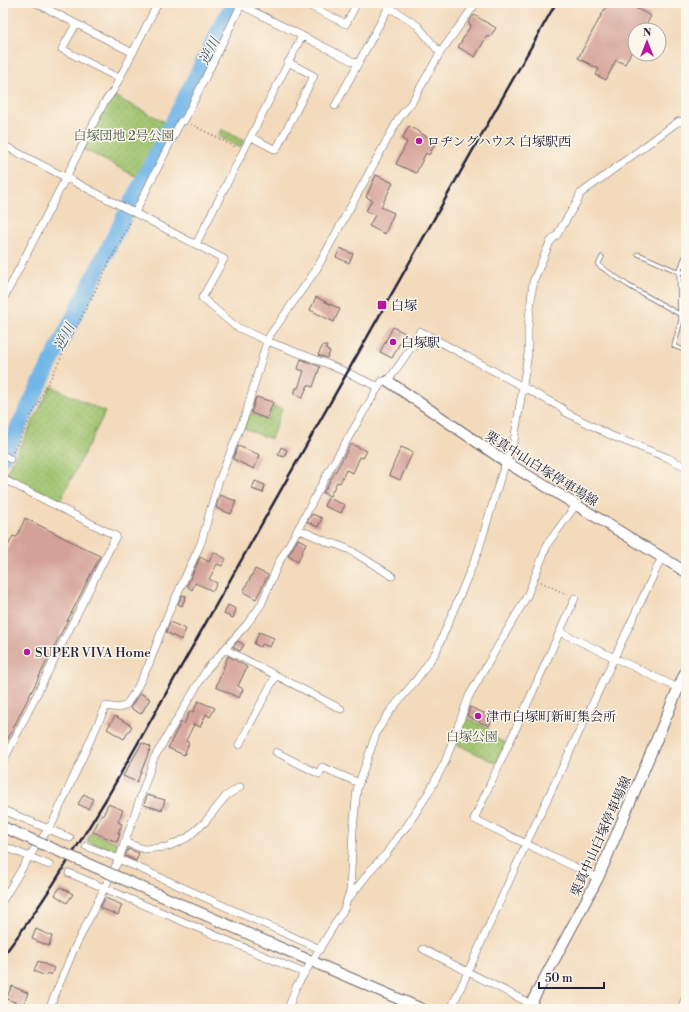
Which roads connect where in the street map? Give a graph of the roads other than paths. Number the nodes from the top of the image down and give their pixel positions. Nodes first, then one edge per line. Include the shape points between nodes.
1 (36, 3) edge
2 (304, 3) edge
3 (357, 3) edge
4 (476, 3) edge
5 (156, 4) edge
6 (239, 4) edge
7 (390, 5) edge
8 (76, 24) junction
9 (302, 36) junction
10 (133, 53) junction
11 (440, 53) junction
12 (288, 62) junction
13 (358, 64) junction
14 (120, 78) junction
15 (335, 106) dead end
16 (686, 124) edge
17 (251, 137) junction
18 (3, 145) edge
19 (66, 177) junction
20 (134, 213) junction
21 (196, 244) junction
22 (638, 254) dead end
23 (686, 254) edge
24 (602, 257) dead end
25 (679, 272) junction
26 (686, 272) edge
27 (3, 300) edge
28 (680, 314) junction
29 (680, 325) junction
30 (686, 326) edge
31 (267, 341) junction
32 (686, 351) edge
33 (388, 382) junction
34 (379, 386) junction
35 (522, 387) junction
36 (506, 462) junction
37 (686, 468) edge
38 (3, 478) edge
39 (576, 505) junction
40 (298, 528) junction
41 (662, 557) junction
42 (686, 572) edge
43 (392, 576) dead end
44 (575, 598) road end
45 (560, 632) junction
46 (225, 649) junction
47 (614, 658) junction
48 (686, 670) edge
49 (276, 675) junction
50 (678, 688) junction
51 (341, 709) dead end
52 (239, 745) dead end
53 (276, 752) dead end
54 (3, 762) edge
55 (359, 783) junction
56 (240, 788) dead end
57 (3, 810) edge
58 (3, 827) edge
59 (49, 829) junction
60 (70, 838) dead end
61 (124, 842) junction
62 (526, 844) junction
63 (3, 846) edge
64 (86, 846) dead end
65 (29, 857) junction
66 (119, 859) junction
67 (49, 865) dead end
68 (69, 873) dead end
69 (598, 878) junction
70 (105, 888) junction
71 (3, 900) edge
72 (347, 900) junction
73 (320, 949) junction
74 (423, 949) dead end
75 (312, 961) junction
76 (468, 972) junction
77 (304, 973) junction
78 (686, 996) edge
79 (530, 1006) edge
80 (3, 1007) edge
81 (10, 1009) edge
82 (49, 1009) edge
83 (288, 1009) edge
84 (422, 1009) edge
85 (451, 1009) edge
86 (681, 1009) edge

1 - 8 street
2 - 3 street via 346,24
4 - 11 street
5 - 10 street
6 - 9 street
6 - 20 street via 184,121 181,121
7 - 11 street via 418,26
7 - 13 street
8 - 10 street
8 - 14 street via 62,49
9 - 12 street
9 - 13 street
10 - 14 street
11 - 31 street via 400,118 316,270
12 - 17 street
12 - 17 street via 314,76 276,150
13 - 15 street
14 - 19 street via 104,103
16 - 35 street via 679,121 580,194 572,211 550,242 534,276 531,289 528,354
17 - 21 street
18 - 19 street
19 - 20 street
19 - 27 street
20 - 21 street
21 - 31 street via 224,259 202,298 235,326
22 - 25 lane
23 - 25 lane
24 - 28 lane via 598,265 629,286
25 - 26 lane
25 - 28 lane
28 - 29 lane
29 - 30 lane
29 - 32 lane via 674,346
31 - 34 street
31 - 59 street via 246,413 218,483 201,543 168,614 149,664 126,705 119,708 106,706
33 - 34 street via 382,381
33 - 35 street via 420,331
33 - 36 main road, 栗真中山白塚停車場線
34 - 40 street
35 - 36 street via 514,441
35 - 37 street via 612,436 668,458
36 - 39 main road, 栗真中山白塚停車場線
36 - 55 street via 478,552 442,639 422,672 377,731
38 - 54 street via 116,536
39 - 41 main road, 栗真中山白塚停車場線
39 - 72 street via 548,543 527,596 469,696 445,762 429,792 386,854
40 - 43 street via 350,550
40 - 46 street via 273,573 261,605
41 - 42 main road, 栗真中山白塚停車場線
41 - 47 street
44 - 45 street
45 - 47 street
45 - 62 street via 474,818
46 - 49 street
46 - 61 street via 207,669 154,758
47 - 50 street
47 - 62 street
48 - 50 main road, 栗真中山白塚停車場線
49 - 51 street
49 - 52 street
50 - 69 main road, 栗真中山白塚停車場線
53 - 55 street via 318,774 322,767
55 - 72 street via 353,830 350,891
56 - 61 street via 226,796 205,822 187,838 167,847 144,849
57 - 59 street
58 - 75 main road, bridge
59 - 60 street
59 - 65 street
61 - 66 street
62 - 69 street
62 - 76 street
63 - 65 street
64 - 66 street
65 - 67 street
65 - 71 street
66 - 70 street
66 - 73 street
68 - 70 street
69 - 79 main road, 栗真中山白塚停車場線
70 - 77 street
70 - 82 street via 74,949
72 - 73 street
73 - 75 street
74 - 76 street
75 - 77 street
75 - 84 main road
76 - 79 street
76 - 85 street
77 - 83 street
78 - 86 street
80 - 81 street

